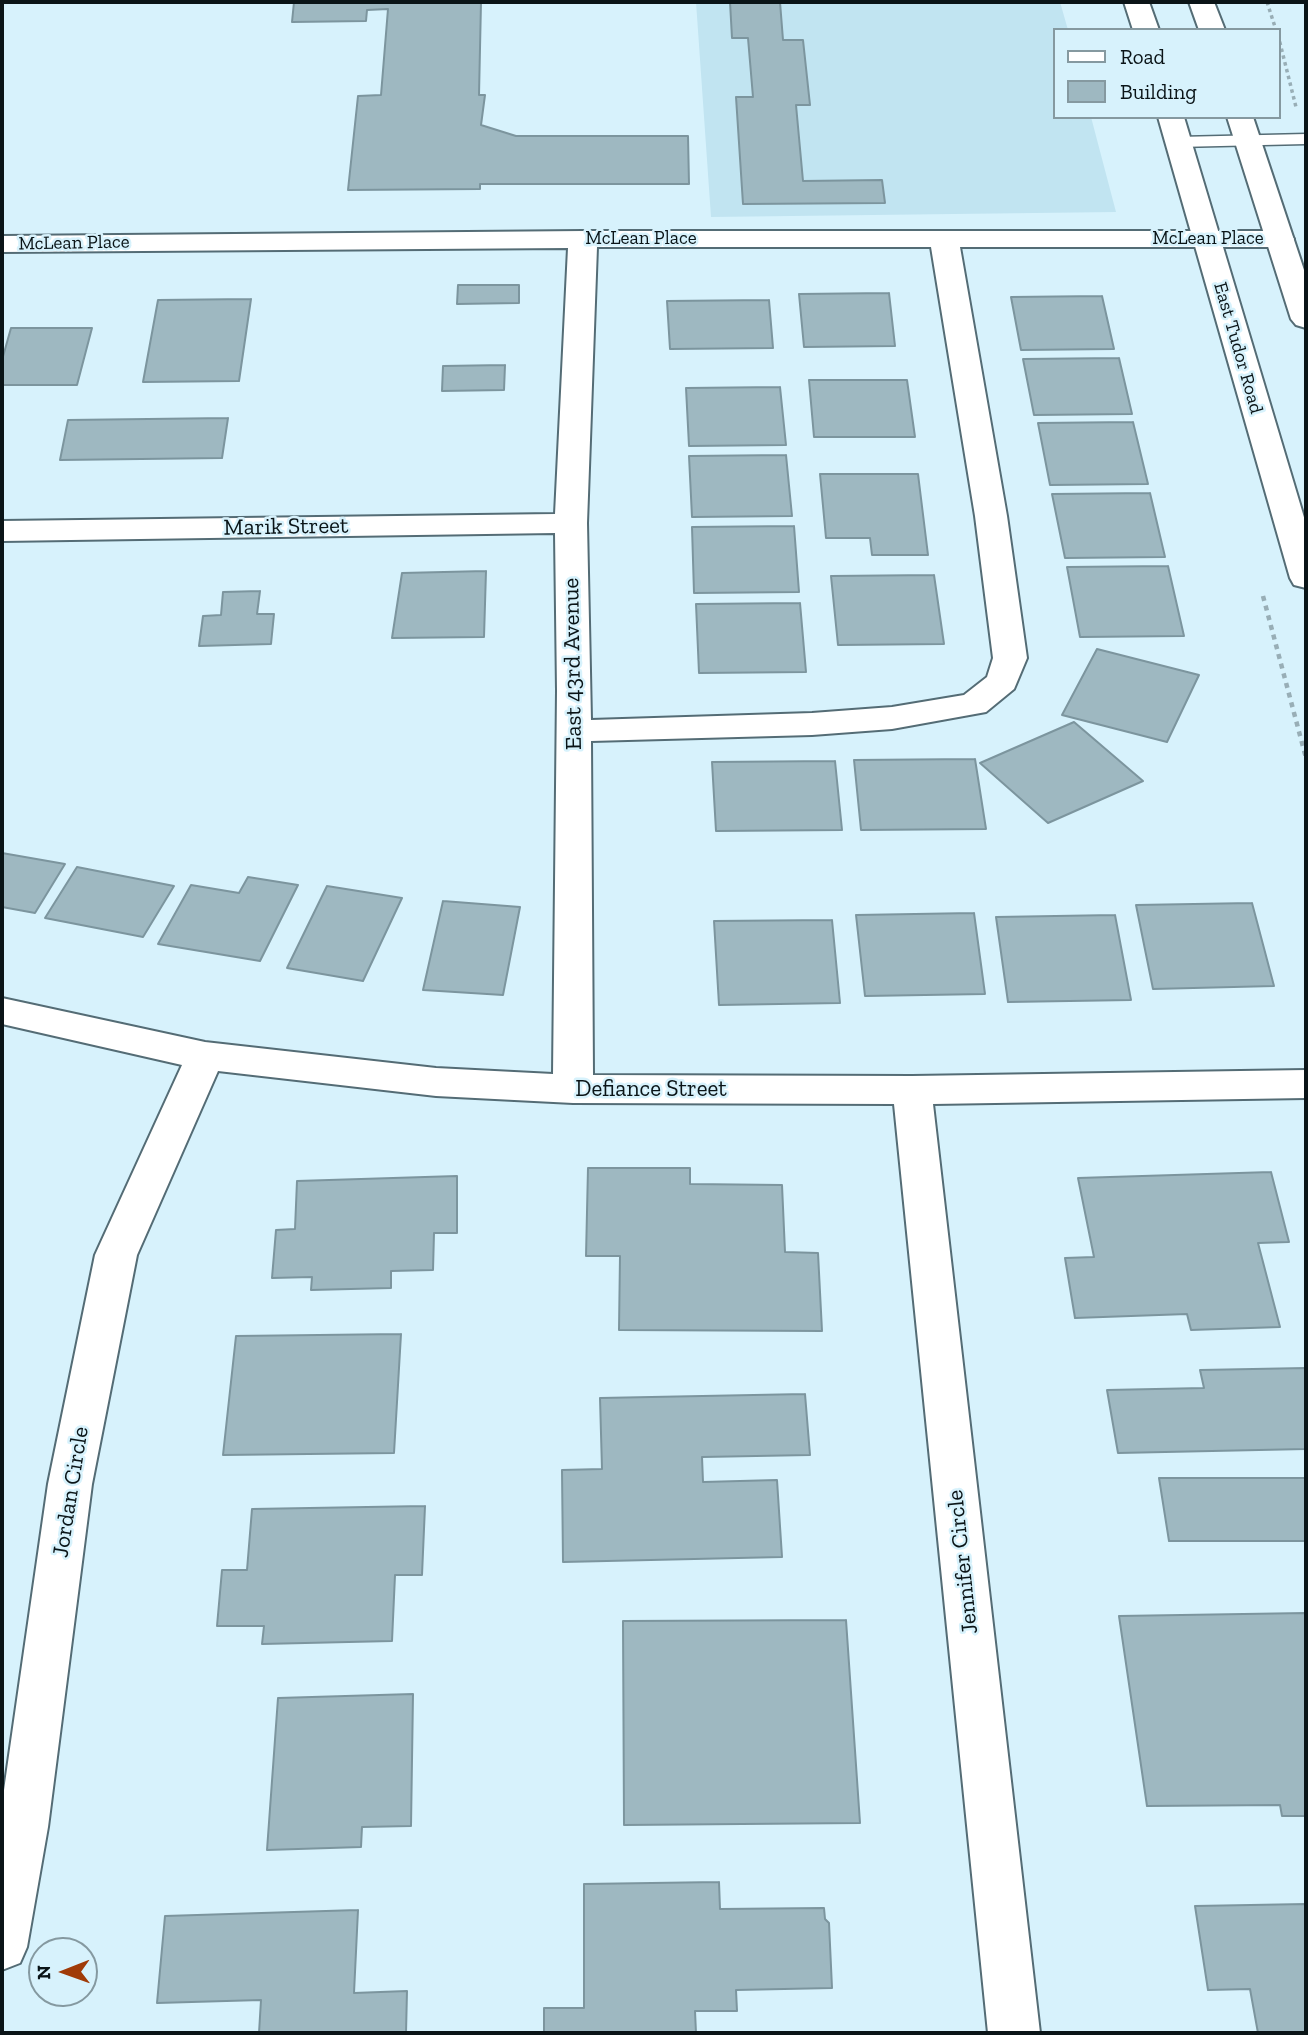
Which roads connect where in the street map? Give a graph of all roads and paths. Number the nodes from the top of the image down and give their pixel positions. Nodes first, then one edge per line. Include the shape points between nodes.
1 (1138, 2) edge
2 (1202, 2) edge
3 (1267, 2) edge
4 (1145, 28) edge
5 (1211, 28) edge
6 (1275, 28) edge
7 (1280, 42) edge
8 (1174, 129) edge
9 (1244, 129) edge
10 (1306, 139) edge
11 (583, 239) junction
12 (944, 239) junction
13 (1280, 239) junction
14 (1207, 240) junction
15 (2, 244) edge
16 (1306, 319) edge
17 (570, 523) junction
18 (2, 531) edge
19 (1306, 578) edge
20 (574, 731) junction
21 (2, 1011) edge
22 (205, 1056) junction
23 (1306, 1084) edge
24 (573, 1089) junction
25 (912, 1090) junction
26 (2, 1947) edge
27 (1014, 2033) edge

1 - 4 street
2 - 5 street
3 - 6 path
7 - 10 path
8 - 9 lane
8 - 14 street, East Tudor Road
9 - 10 lane
9 - 13 street
11 - 12 street, McLean Place
11 - 15 street, McLean Place
11 - 17 street, East 43rd Avenue
12 - 14 street, McLean Place
12 - 20 street via 1009,645 1002,682 974,704 892,718
13 - 14 street, McLean Place
13 - 16 street
14 - 19 street, East Tudor Road
17 - 18 street, Marik Street
17 - 20 street, East 43rd Avenue
20 - 24 street, East 43rd Avenue
21 - 22 street, Defiance Street
22 - 24 street, Defiance Street via 436,1082
22 - 26 street, Jordan Circle via 116,1255 70,1484
23 - 25 street, Defiance Street
24 - 25 street, Defiance Street
25 - 27 street, Jennifer Circle

